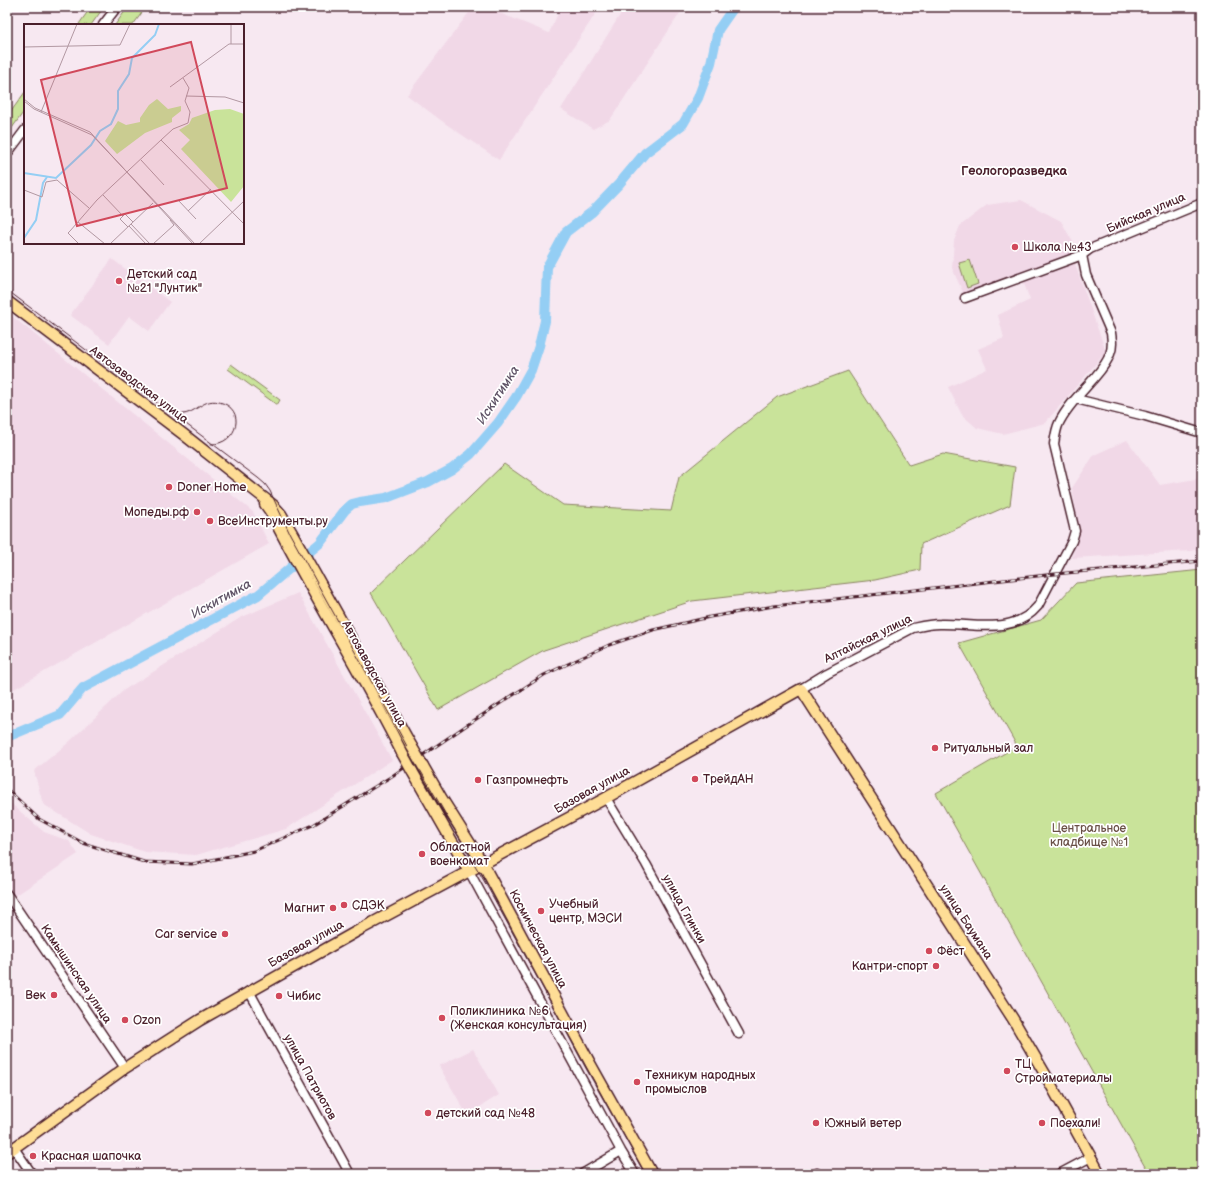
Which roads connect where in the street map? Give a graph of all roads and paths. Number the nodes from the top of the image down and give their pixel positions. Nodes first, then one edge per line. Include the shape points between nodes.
1 (117, 7) edge
2 (104, 24) edge
3 (24, 131) edge
4 (7, 154) edge
5 (1202, 203) edge
6 (1082, 255) junction
7 (965, 298) dead end
8 (7, 301) edge
9 (1076, 399) junction
10 (1202, 434) edge
11 (288, 535) junction
12 (801, 689) junction
13 (423, 766) joint
14 (606, 798) junction
15 (483, 864) junction
16 (469, 871) junction
17 (7, 894) edge
18 (249, 991) junction
19 (739, 1034) dead end
20 (125, 1068) junction
21 (10, 1150) edge
22 (621, 1151) junction
23 (1091, 1157) junction
24 (32, 1174) edge
25 (350, 1174) edge
26 (582, 1174) edge
27 (635, 1174) edge
28 (652, 1174) edge
29 (1059, 1174) edge
30 (1100, 1174) edge

1 - 2 street
3 - 4 street
5 - 6 street, Бийская улица
6 - 7 street, Бийская улица
6 - 9 street, Алтайская улица via 1086,275 1111,333 1112,343 1111,353 1105,364
8 - 11 main road, Автозаводская улица via 255,491
9 - 10 street via 1145,416
9 - 12 street, Алтайская улица via 1058,424 1054,444 1075,531 1038,606 1032,613 1010,624 940,624 913,628 826,673
11 - 13 main road, Автозаводская улица, bridge via 324,589
11 - 16 main road, Автозаводская улица, bridge via 314,594
12 - 14 main road, Базовая улица
12 - 23 main road, улица Баумана via 1012,1019
13 - 15 main road, Космическая улица
14 - 15 main road, Базовая улица
14 - 19 street, улица Глинки via 646,864
15 - 16 main road, Базовая улица
15 - 28 main road, Космическая улица
16 - 18 main road, Базовая улица
16 - 22 street
17 - 20 street, Камышинская улица
18 - 20 main road, Базовая улица
18 - 25 street, улица Патриотов
20 - 21 main road, Базовая улица
21 - 24 street
22 - 26 street
22 - 27 street
23 - 29 street
23 - 30 main road, улица Баумана

